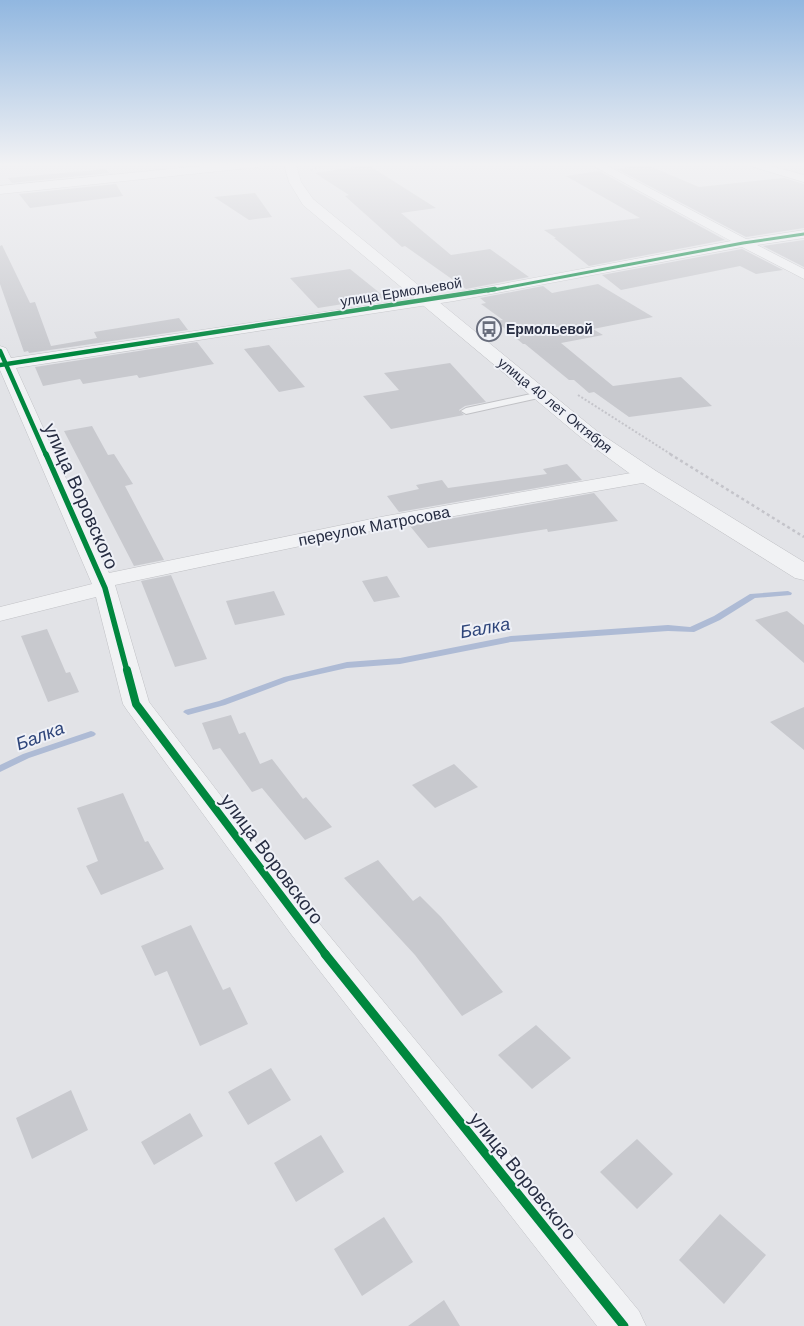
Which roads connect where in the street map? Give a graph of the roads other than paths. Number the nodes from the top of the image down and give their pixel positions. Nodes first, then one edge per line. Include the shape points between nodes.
1 (338, 226) edge
2 (712, 226) edge
3 (804, 234) edge
4 (744, 243) junction
5 (804, 275) edge
6 (428, 301) junction
7 (2, 360) edge
8 (540, 395) junction
9 (466, 411) dead end
10 (648, 476) junction
11 (804, 573) edge
12 (104, 584) junction
13 (0, 614) edge
14 (624, 1326) edge

1 - 6 street, улица 40 лет Октября
2 - 4 street
3 - 4 street, улица Ермольевой
4 - 5 street
4 - 6 street, улица Ермольевой
6 - 7 street, улица Ермольевой
6 - 8 street, улица 40 лет Октября
7 - 12 street, улица Воровского
8 - 9 lane
8 - 10 street, улица 40 лет Октября
10 - 11 street, улица 40 лет Октября
10 - 12 street, переулок Матросова via 386,522
12 - 13 street, переулок Матросова
12 - 14 street, улица Воровского via 136,704 302,925

